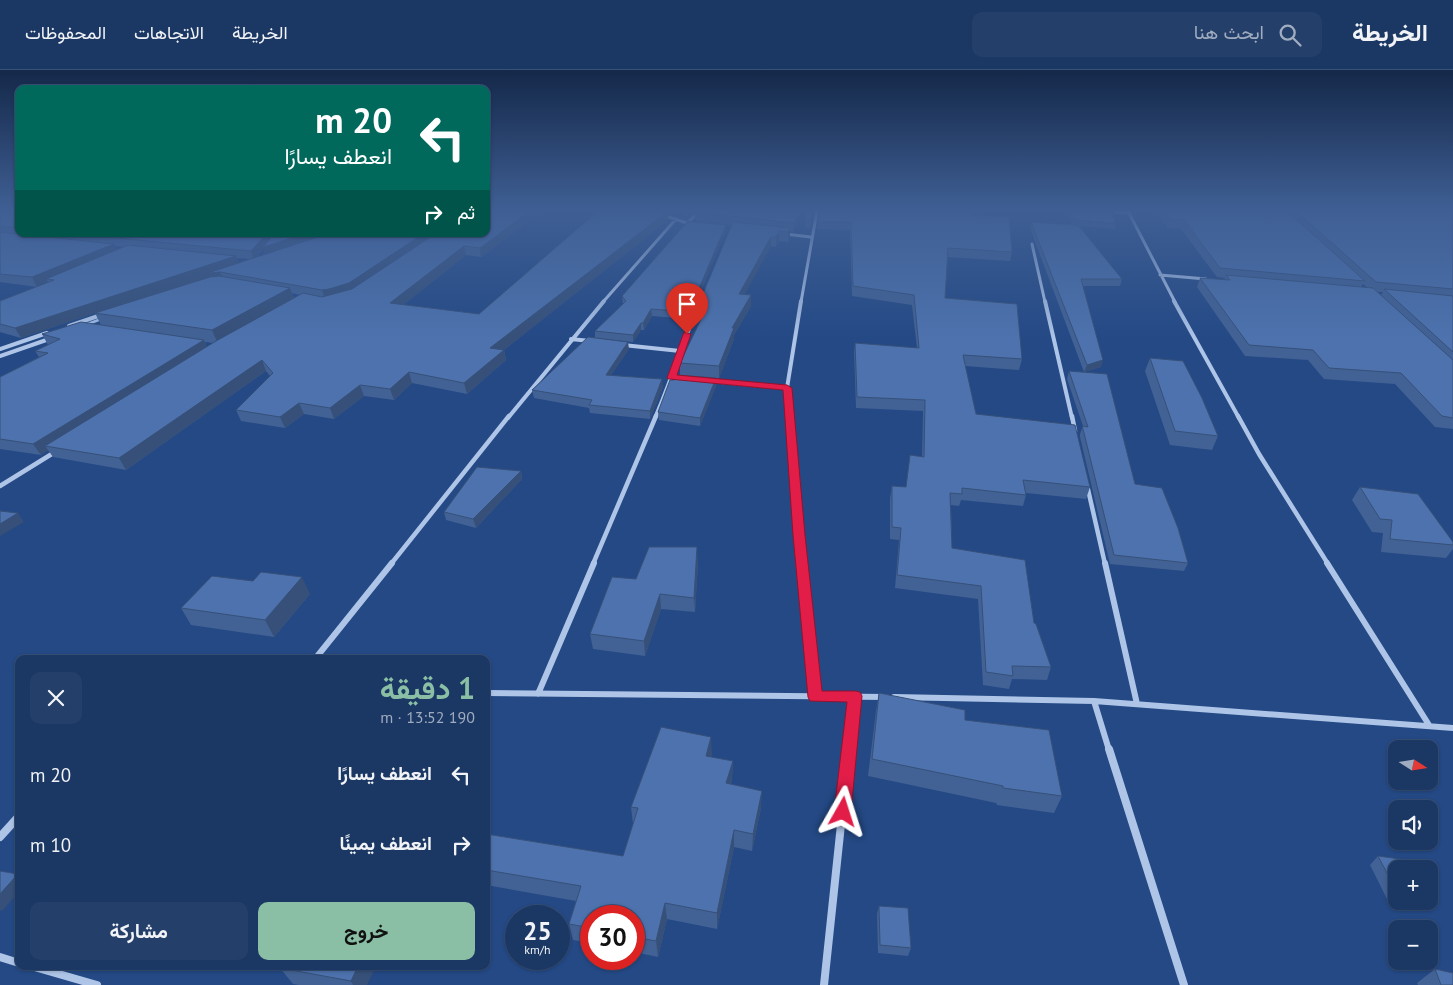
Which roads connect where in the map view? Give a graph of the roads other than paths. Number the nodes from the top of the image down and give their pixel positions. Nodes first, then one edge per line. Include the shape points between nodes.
1 (646, 254) edge
2 (808, 254) edge
3 (1034, 254) edge
4 (1150, 254) edge
5 (1160, 274) junction
6 (1209, 279) edge
7 (701, 299) edge
8 (104, 314) edge
9 (66, 327) edge
10 (57, 330) edge
11 (56, 337) edge
12 (571, 339) junction
13 (600, 342) edge
14 (620, 344) edge
15 (0, 349) edge
16 (680, 351) junction
17 (0, 356) edge
18 (672, 378) junction
19 (681, 378) edge
20 (701, 380) edge
21 (787, 388) junction
22 (1076, 436) edge
23 (59, 449) edge
24 (1085, 474) edge
25 (0, 486) edge
26 (319, 655) edge
27 (490, 693) edge
28 (538, 694) junction
29 (855, 696) junction
30 (815, 697) junction
31 (1094, 701) junction
32 (1137, 704) junction
33 (1429, 725) junction
34 (1453, 728) edge
35 (15, 820) edge
36 (0, 837) edge
37 (0, 957) edge
38 (15, 962) edge
39 (45, 970) edge
40 (96, 985) edge
41 (824, 985) edge
42 (1184, 985) edge

1 - 12 street
2 - 21 street
3 - 22 street
4 - 5 street
5 - 6 street
5 - 33 street via 1259,454
7 - 16 street
8 - 9 street
10 - 15 street
11 - 17 street
12 - 13 street
12 - 26 street
14 - 16 street
16 - 18 street
18 - 19 street
18 - 28 street
20 - 21 street
21 - 30 street
23 - 25 street
24 - 32 street
27 - 28 street
28 - 30 street
29 - 30 street
29 - 31 street
29 - 41 street
31 - 32 street
31 - 42 street
32 - 33 street
33 - 34 street
35 - 36 street
37 - 38 street
39 - 40 street

